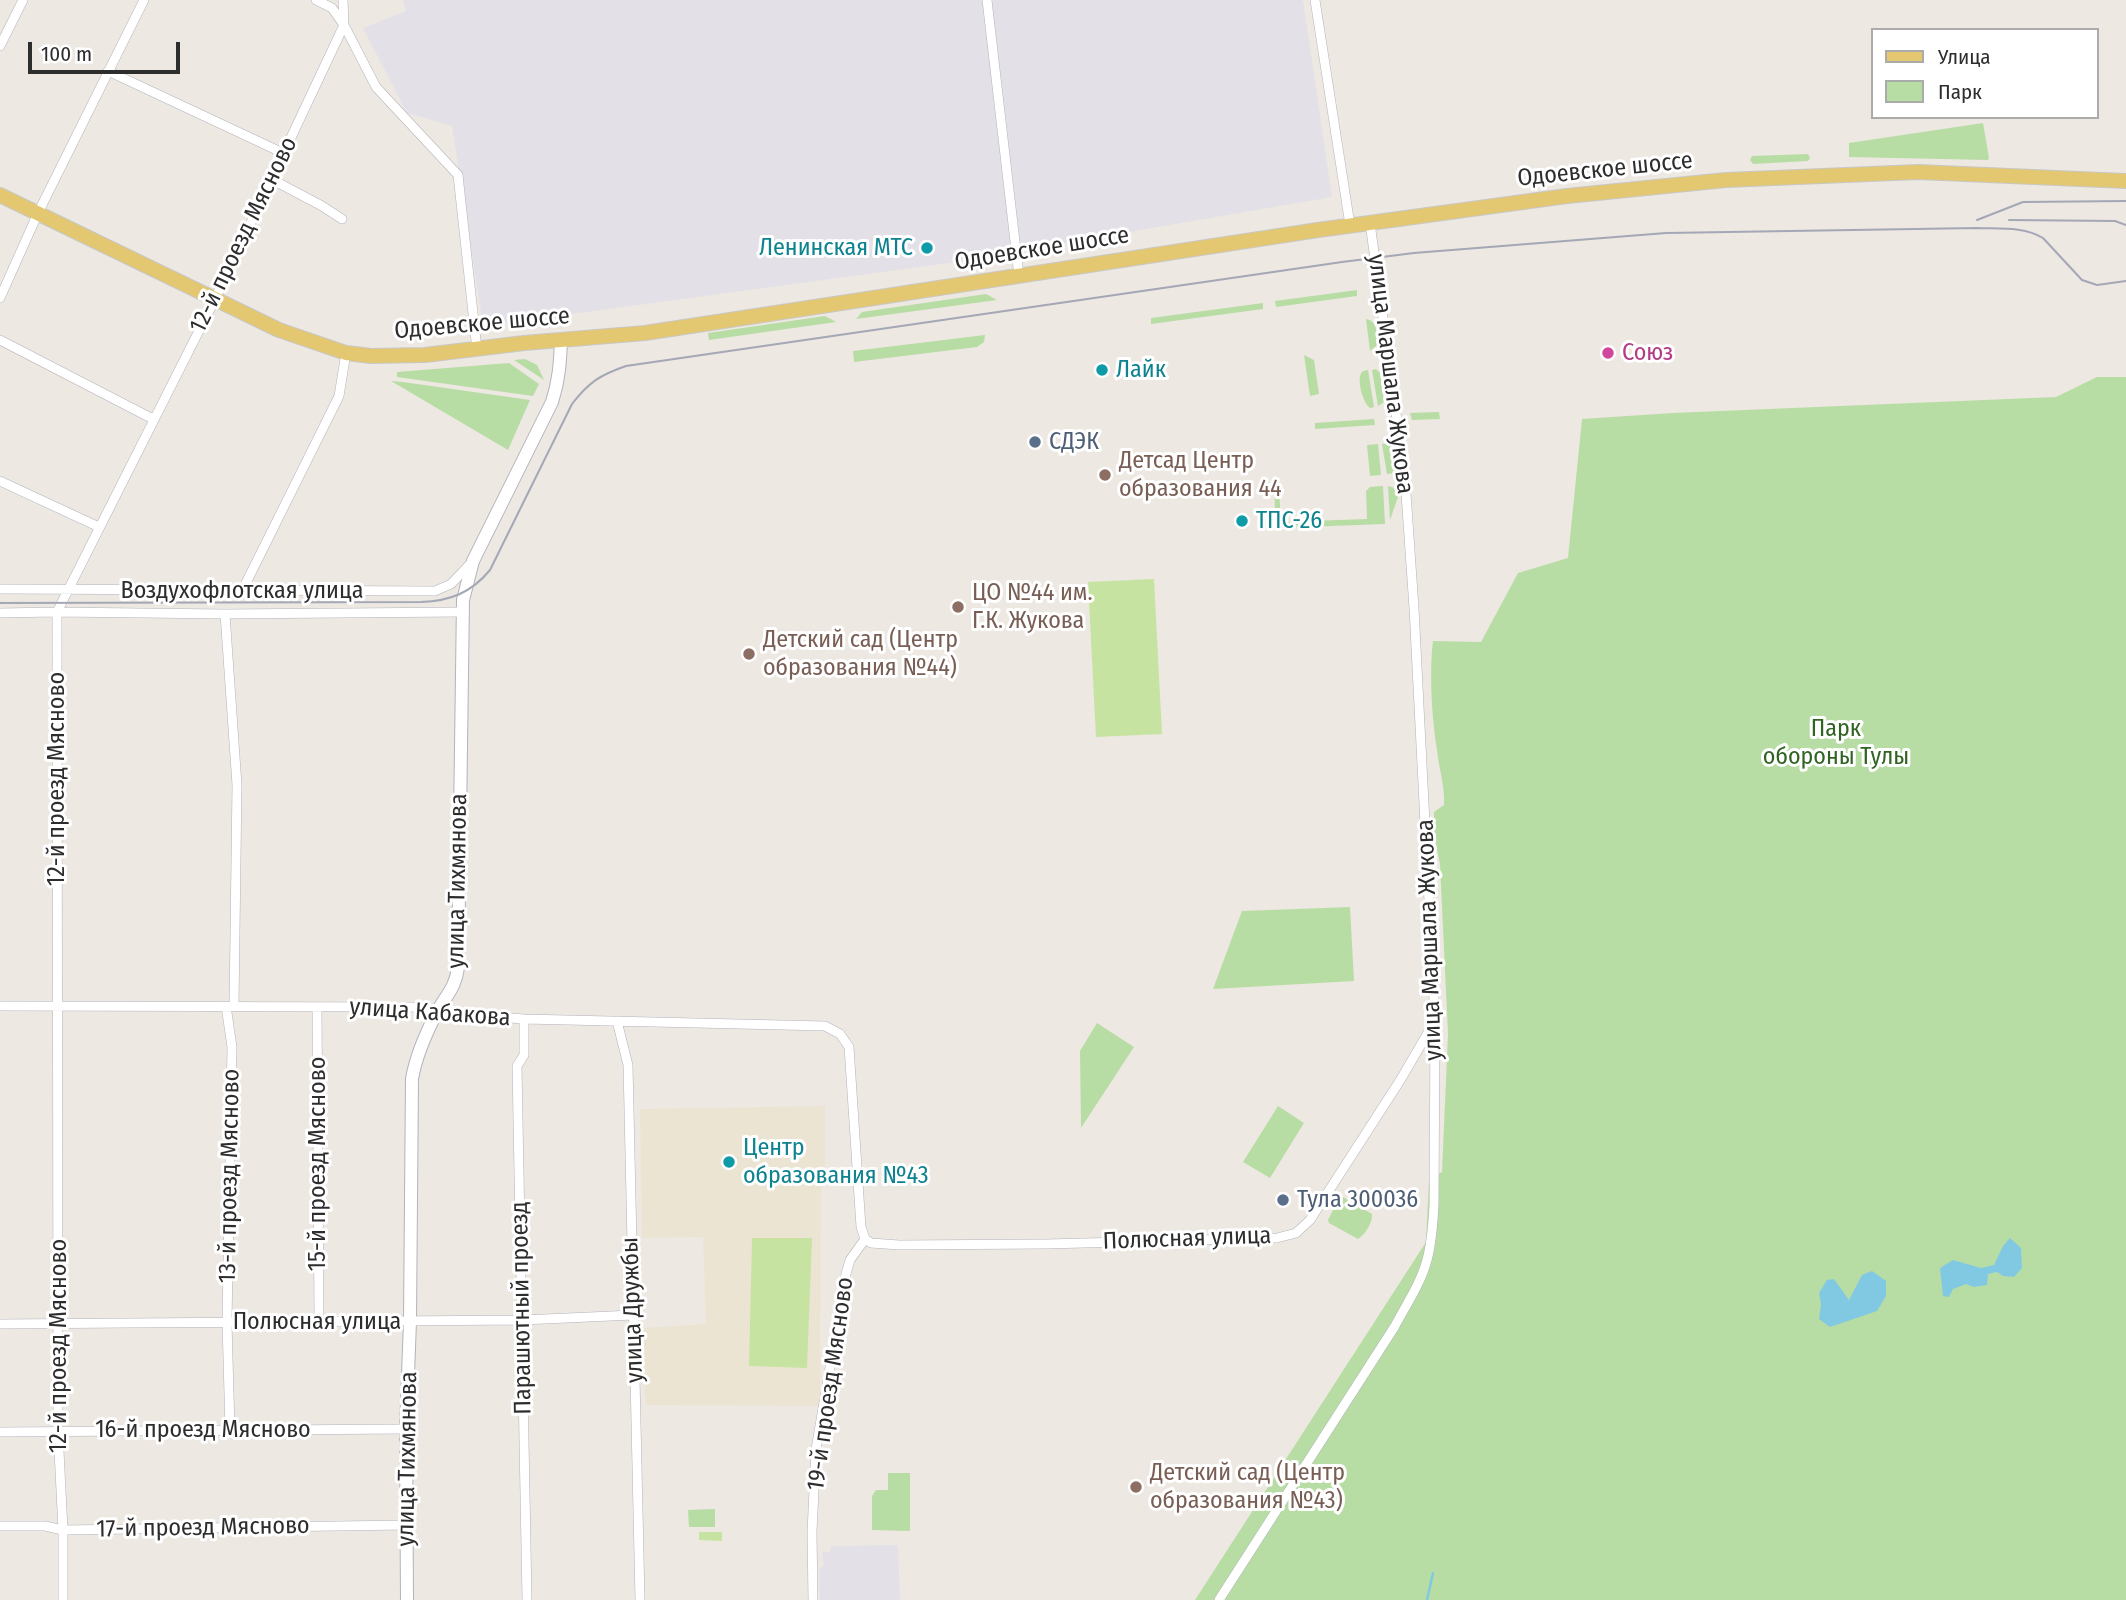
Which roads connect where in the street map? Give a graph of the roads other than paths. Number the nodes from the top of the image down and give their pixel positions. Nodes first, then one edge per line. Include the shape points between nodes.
1 (23, 0) edge
2 (144, 0) edge
3 (316, 0) edge
4 (343, 0) edge
5 (987, 0) edge
6 (1315, 0) edge
7 (344, 25) junction
8 (0, 46) edge
9 (108, 71) junction
10 (283, 153) junction
11 (271, 179) junction
12 (2126, 181) edge
13 (0, 195) edge
14 (38, 214) junction
15 (342, 219) dead end
16 (1370, 223) junction
17 (1350, 225) junction
18 (1019, 276) junction
19 (0, 298) edge
20 (215, 299) junction
21 (0, 340) edge
22 (561, 341) junction
23 (477, 350) junction
24 (346, 353) junction
25 (153, 419) junction
26 (0, 481) edge
27 (99, 527) junction
28 (473, 561) junction
29 (0, 589) edge
30 (68, 590) junction
31 (242, 592) junction
32 (57, 612) junction
33 (462, 612) junction
34 (0, 614) edge
35 (225, 614) junction
36 (57, 1005) junction
37 (0, 1006) edge
38 (230, 1006) junction
39 (317, 1007) junction
40 (439, 1009) junction
41 (524, 1019) junction
42 (1435, 1019) junction
43 (617, 1021) junction
44 (865, 1239) junction
45 (633, 1315) junction
46 (523, 1320) junction
47 (410, 1321) junction
48 (227, 1322) junction
49 (318, 1322) junction
50 (59, 1323) junction
51 (0, 1324) edge
52 (406, 1429) junction
53 (230, 1430) junction
54 (0, 1432) edge
55 (58, 1432) junction
56 (406, 1525) junction
57 (0, 1526) edge
58 (63, 1530) junction
59 (63, 1600) edge
60 (407, 1600) edge
61 (527, 1600) edge
62 (640, 1600) edge
63 (813, 1600) edge
64 (1219, 1600) edge

1 - 8 street
2 - 9 street
3 - 7 street via 332,8
4 - 7 street
5 - 18 street
6 - 17 street, улица Маршала Жукова
7 - 10 street, 12-й проезд Мясново
7 - 23 street via 376,87 458,175
9 - 10 street
9 - 14 street
10 - 11 street, 12-й проезд Мясново
11 - 15 street
11 - 20 street, 12-й проезд Мясново
12 - 16 main road, Одоевское шоссе via 1918,172 1726,180 1567,195
13 - 14 main road, Одоевское шоссе
14 - 19 street
14 - 20 main road, Одоевское шоссе
16 - 17 main road, Одоевское шоссе
16 - 42 street, улица Маршала Жукова via 1405,480
17 - 18 main road, Одоевское шоссе
18 - 22 main road, Одоевское шоссе
20 - 24 main road, Одоевское шоссе via 279,330
20 - 25 street, 12-й проезд Мясново
21 - 25 street
22 - 23 main road, Одоевское шоссе
22 - 28 street, улица Тихмянова via 552,402
23 - 24 main road, Одоевское шоссе via 425,355
24 - 31 street via 339,396
25 - 27 street, 12-й проезд Мясново
26 - 27 street
27 - 30 street, 12-й проезд Мясново
28 - 31 street, Воздухофлотская улица via 451,584 435,590
28 - 33 street, улица Тихмянова
29 - 30 street, Воздухофлотская улица
30 - 31 street, Воздухофлотская улица
30 - 32 street, 12-й проезд Мясново
32 - 34 street, Воздухофлотская улица
32 - 35 street, Воздухофлотская улица
32 - 36 street, 12-й проезд Мясново
33 - 35 street, Воздухофлотская улица
33 - 40 street, улица Тихмянова via 458,968 452,991
35 - 38 street, 13-й проезд Мясново via 237,785
36 - 37 street, улица Кабакова
36 - 38 street, улица Кабакова
36 - 50 street, 12-й проезд Мясново
38 - 39 street, улица Кабакова
38 - 48 street, 13-й проезд Мясново
39 - 40 street, улица Кабакова
39 - 49 street, 15-й проезд Мясново
40 - 41 street, улица Кабакова
40 - 47 street, улица Тихмянова via 412,1079
41 - 43 street, улица Кабакова
41 - 46 street, Парашютный проезд via 524,1055 517,1066
42 - 44 street, Полюсная улица via 1310,1220 1296,1233 1277,1238 1046,1244 899,1245
42 - 64 street, улица Маршала Жукова via 1434,1205 1427,1262 1395,1325
43 - 44 street, улица Кабакова via 825,1026 840,1034 849,1047
43 - 45 street, улица Дружбы via 628,1065
44 - 63 street, 19-й проезд Мясново via 846,1274 816,1449
45 - 46 street, Полюсная улица
45 - 62 street, улица Дружбы
46 - 47 street, Полюсная улица
46 - 61 street, Парашютный проезд
47 - 49 street, Полюсная улица
47 - 52 street, улица Тихмянова
48 - 49 street, Полюсная улица
48 - 50 street, Полюсная улица
48 - 53 street, 13-й проезд Мясново
50 - 51 street, Полюсная улица
50 - 55 street, 12-й проезд Мясново
52 - 53 street, 16-й проезд Мясново
52 - 56 street, улица Тихмянова
53 - 55 street, 16-й проезд Мясново
54 - 55 street, 16-й проезд Мясново
55 - 58 street, 12-й проезд Мясново
56 - 58 street, 17-й проезд Мясново
56 - 60 street, улица Тихмянова
57 - 58 street, 17-й проезд Мясново
58 - 59 street, 12-й проезд Мясново

